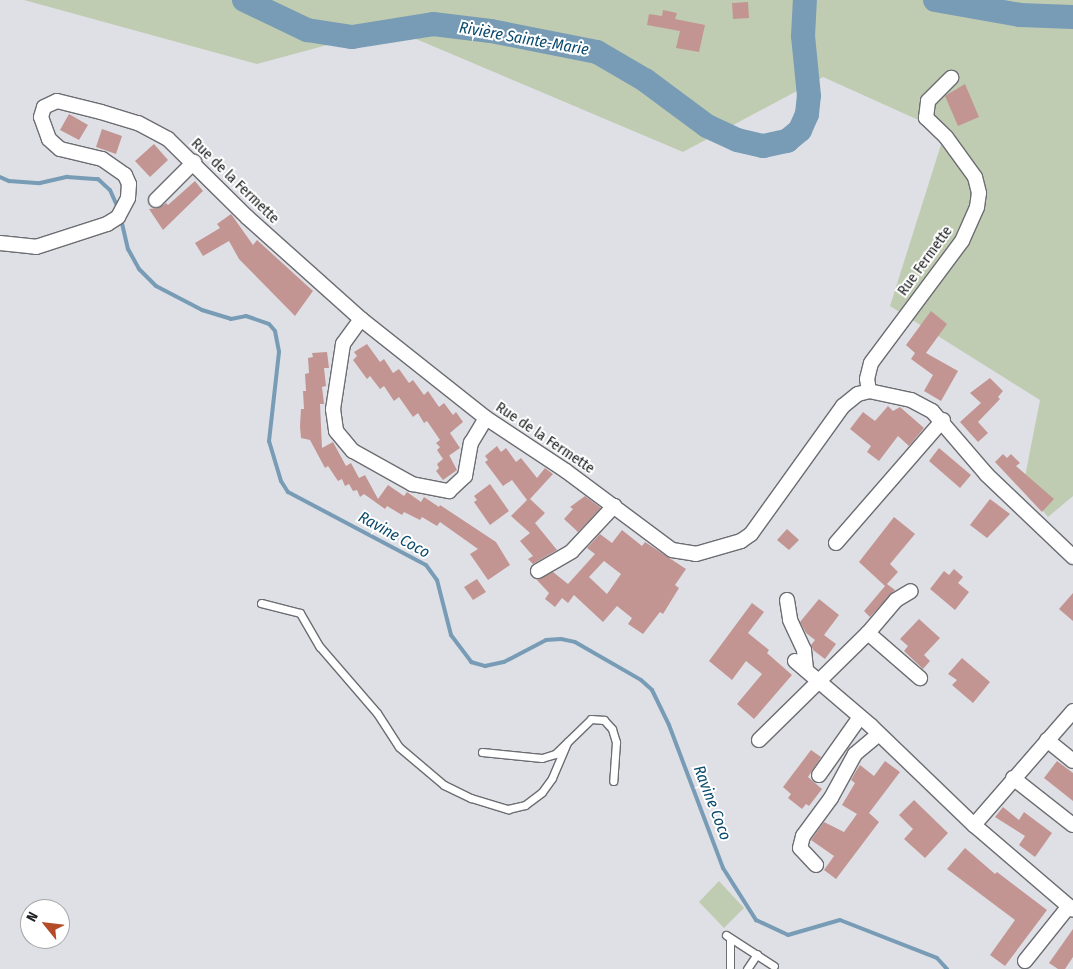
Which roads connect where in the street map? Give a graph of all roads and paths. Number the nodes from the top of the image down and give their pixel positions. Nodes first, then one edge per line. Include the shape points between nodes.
1 (951, 78) dead end
2 (194, 162) junction
3 (156, 200) dead end
4 (0, 243) edge
5 (361, 319) junction
6 (869, 391) junction
7 (486, 418) junction
8 (943, 420) junction
9 (614, 506) junction
10 (836, 543) dead end
11 (1073, 557) edge
12 (538, 571) dead end
13 (911, 591) dead end
14 (787, 600) dead end
15 (261, 603) dead end
16 (868, 633) junction
17 (920, 678) dead end
18 (820, 683) junction
19 (1073, 711) edge
20 (860, 717) junction
21 (880, 734) junction
22 (759, 740) dead end
23 (1047, 740) junction
24 (567, 742) junction
25 (482, 752) dead end
26 (1073, 760) edge
27 (819, 775) dead end
28 (1013, 778) junction
29 (613, 781) dead end
30 (974, 825) junction
31 (1073, 826) edge
32 (816, 865) dead end
33 (1071, 908) edge
34 (757, 954) junction
35 (1025, 961) dead end
36 (774, 966) dead end
37 (730, 969) edge
38 (747, 969) edge

1 - 6 street, Rue Fermette via 928,101 926,118 946,137 975,177 979,193 977,208 962,241 871,363 867,379
2 - 3 street
2 - 4 street, Rue de la Fermette via 168,139 138,124 66,102 50,103 41,117 49,139 60,149 102,158 119,168 129,184 121,212 108,224 36,247 12,247
2 - 5 street, Rue de la Fermette via 248,218
5 - 7 street, Rue de la Fermette
5 - 7 street via 343,344 333,409 336,431 353,451 412,484 449,490 465,476 471,443
6 - 8 street via 911,400
6 - 9 street, Rue de la Fermette via 858,394 843,406 760,523 741,541 710,551 682,554 660,543
7 - 9 street, Rue de la Fermette
8 - 10 street
8 - 11 street via 987,475
9 - 12 street via 572,551
13 - 16 street via 896,600
14 - 18 street via 790,620 804,650 800,665
15 - 24 lane via 300,613 320,647 377,713 399,747 444,785 471,798 508,809 525,805 542,792 552,778
16 - 17 street
16 - 18 street
18 - 20 street
18 - 22 street
19 - 23 street
20 - 21 street
20 - 27 street
21 - 30 street
21 - 32 street via 856,754 831,798 803,836 800,848
23 - 26 street
23 - 28 street
24 - 25 lane via 554,754 542,758
24 - 29 lane via 591,719 604,720 612,729 616,742
28 - 30 street
28 - 31 street
30 - 33 street
33 - 35 street
34 - 36 lane
34 - 37 lane via 728,937
34 - 38 lane

